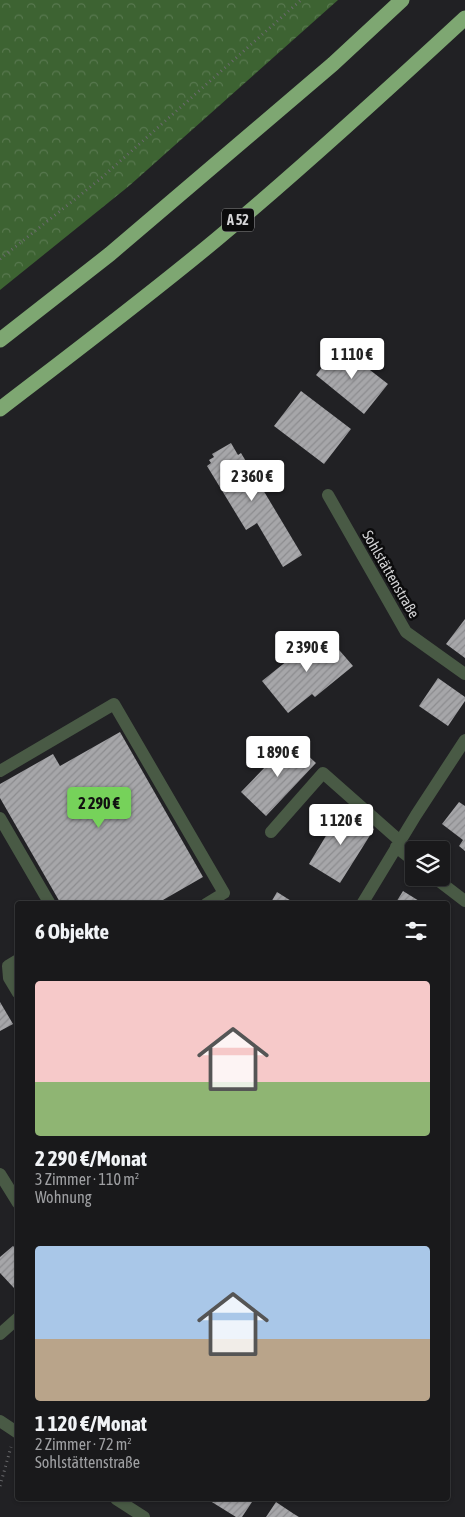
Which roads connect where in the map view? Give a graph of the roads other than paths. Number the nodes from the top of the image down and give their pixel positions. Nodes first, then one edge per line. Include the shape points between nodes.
1 (402, 0) edge
2 (465, 18) edge
3 (0, 340) edge
4 (0, 409) edge
5 (328, 495) dead end
6 (465, 674) edge
7 (465, 740) edge
8 (0, 771) edge
9 (0, 818) edge
10 (271, 832) dead end
11 (398, 844) junction
12 (405, 851) edge
13 (445, 886) edge
14 (48, 901) edge
15 (211, 901) edge
16 (364, 901) edge
17 (465, 901) edge
18 (15, 962) edge
19 (15, 988) edge
20 (0, 1174) edge
21 (15, 1198) edge
22 (15, 1321) edge
23 (0, 1334) edge
24 (0, 1421) edge
25 (15, 1432) edge
26 (119, 1501) edge
27 (144, 1517) edge

1 - 3 highway via 333,64 110,254
2 - 4 highway, A 52 via 377,100 217,238
5 - 6 street, Sohlstättenstraße via 406,632
7 - 11 street
8 - 15 street via 114,704 224,893
9 - 14 street
10 - 11 street via 323,773
11 - 12 street
11 - 16 street
13 - 17 street
18 - 19 street via 8,966 9,978
20 - 21 street
22 - 23 street
24 - 25 street
26 - 27 street

